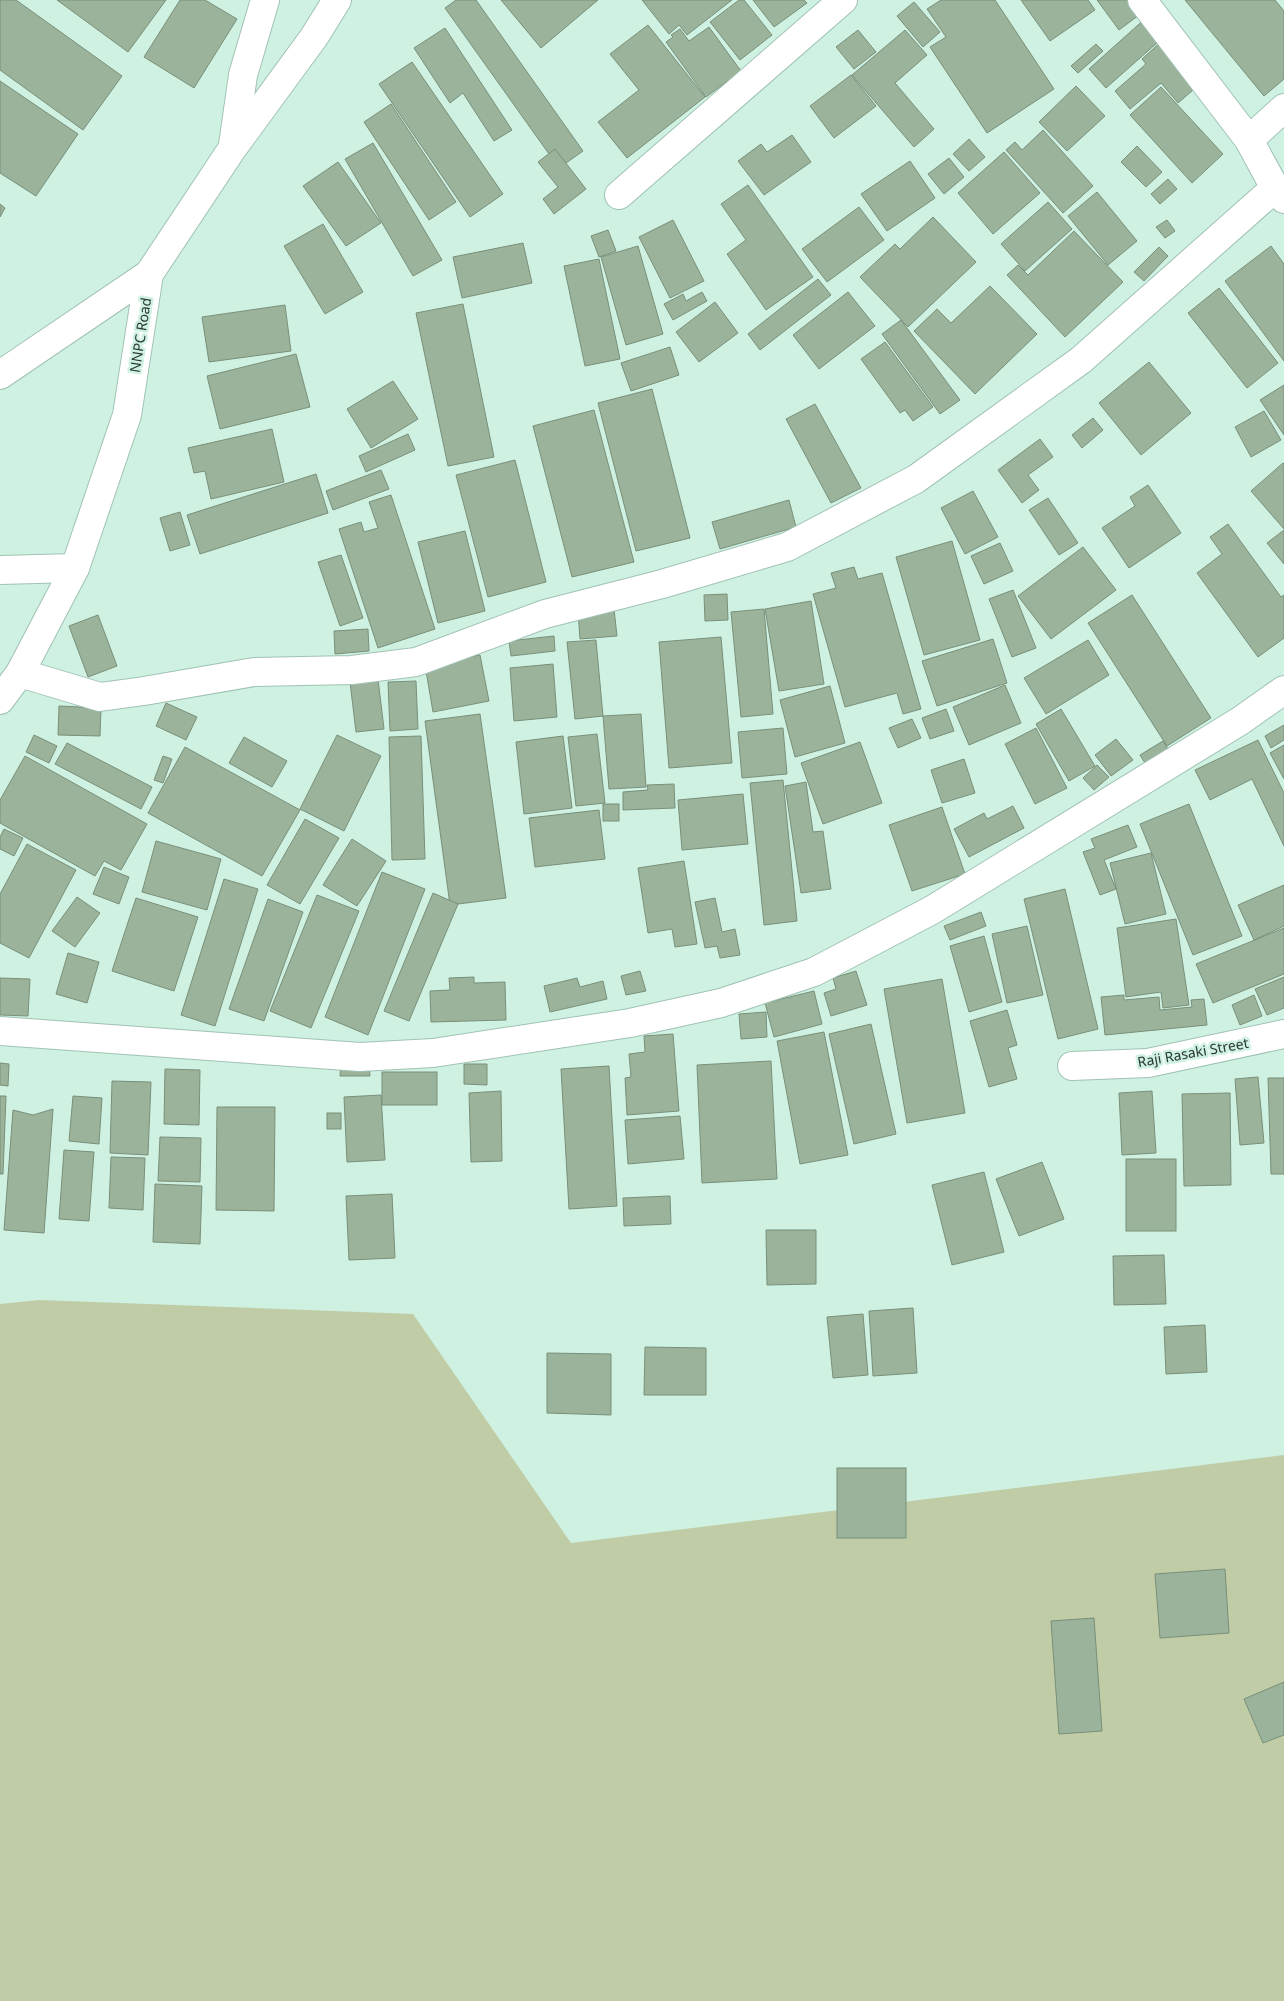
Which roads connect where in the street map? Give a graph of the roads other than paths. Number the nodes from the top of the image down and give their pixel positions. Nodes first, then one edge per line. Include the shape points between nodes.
1 (265, 0) edge
2 (337, 0) edge
3 (843, 0) edge
4 (1142, 0) edge
5 (1284, 108) edge
6 (1249, 140) junction
7 (232, 149) junction
8 (1280, 193) edge
9 (619, 195) dead end
10 (149, 274) junction
11 (0, 375) edge
12 (75, 568) junction
13 (0, 570) edge
14 (20, 673) junction
15 (1284, 690) edge
16 (0, 700) edge
17 (0, 1031) edge
18 (1284, 1034) edge
19 (1072, 1066) dead end

1 - 7 street via 243,75
2 - 7 street, NNPC Road via 314,37
3 - 9 street
4 - 6 street
5 - 6 street
6 - 8 street
7 - 10 street, NNPC Road
8 - 14 street via 1081,360 916,479 787,547 545,614 416,662 352,670 254,672 100,697
10 - 11 street
10 - 12 street, NNPC Road via 127,415
12 - 13 street
12 - 14 street, NNPC Road
14 - 16 street, NNPC Road
15 - 17 street via 1240,721 932,910 814,972 721,1004 630,1023 433,1053 360,1057
18 - 19 street, Raji Rasaki Street via 1148,1062

